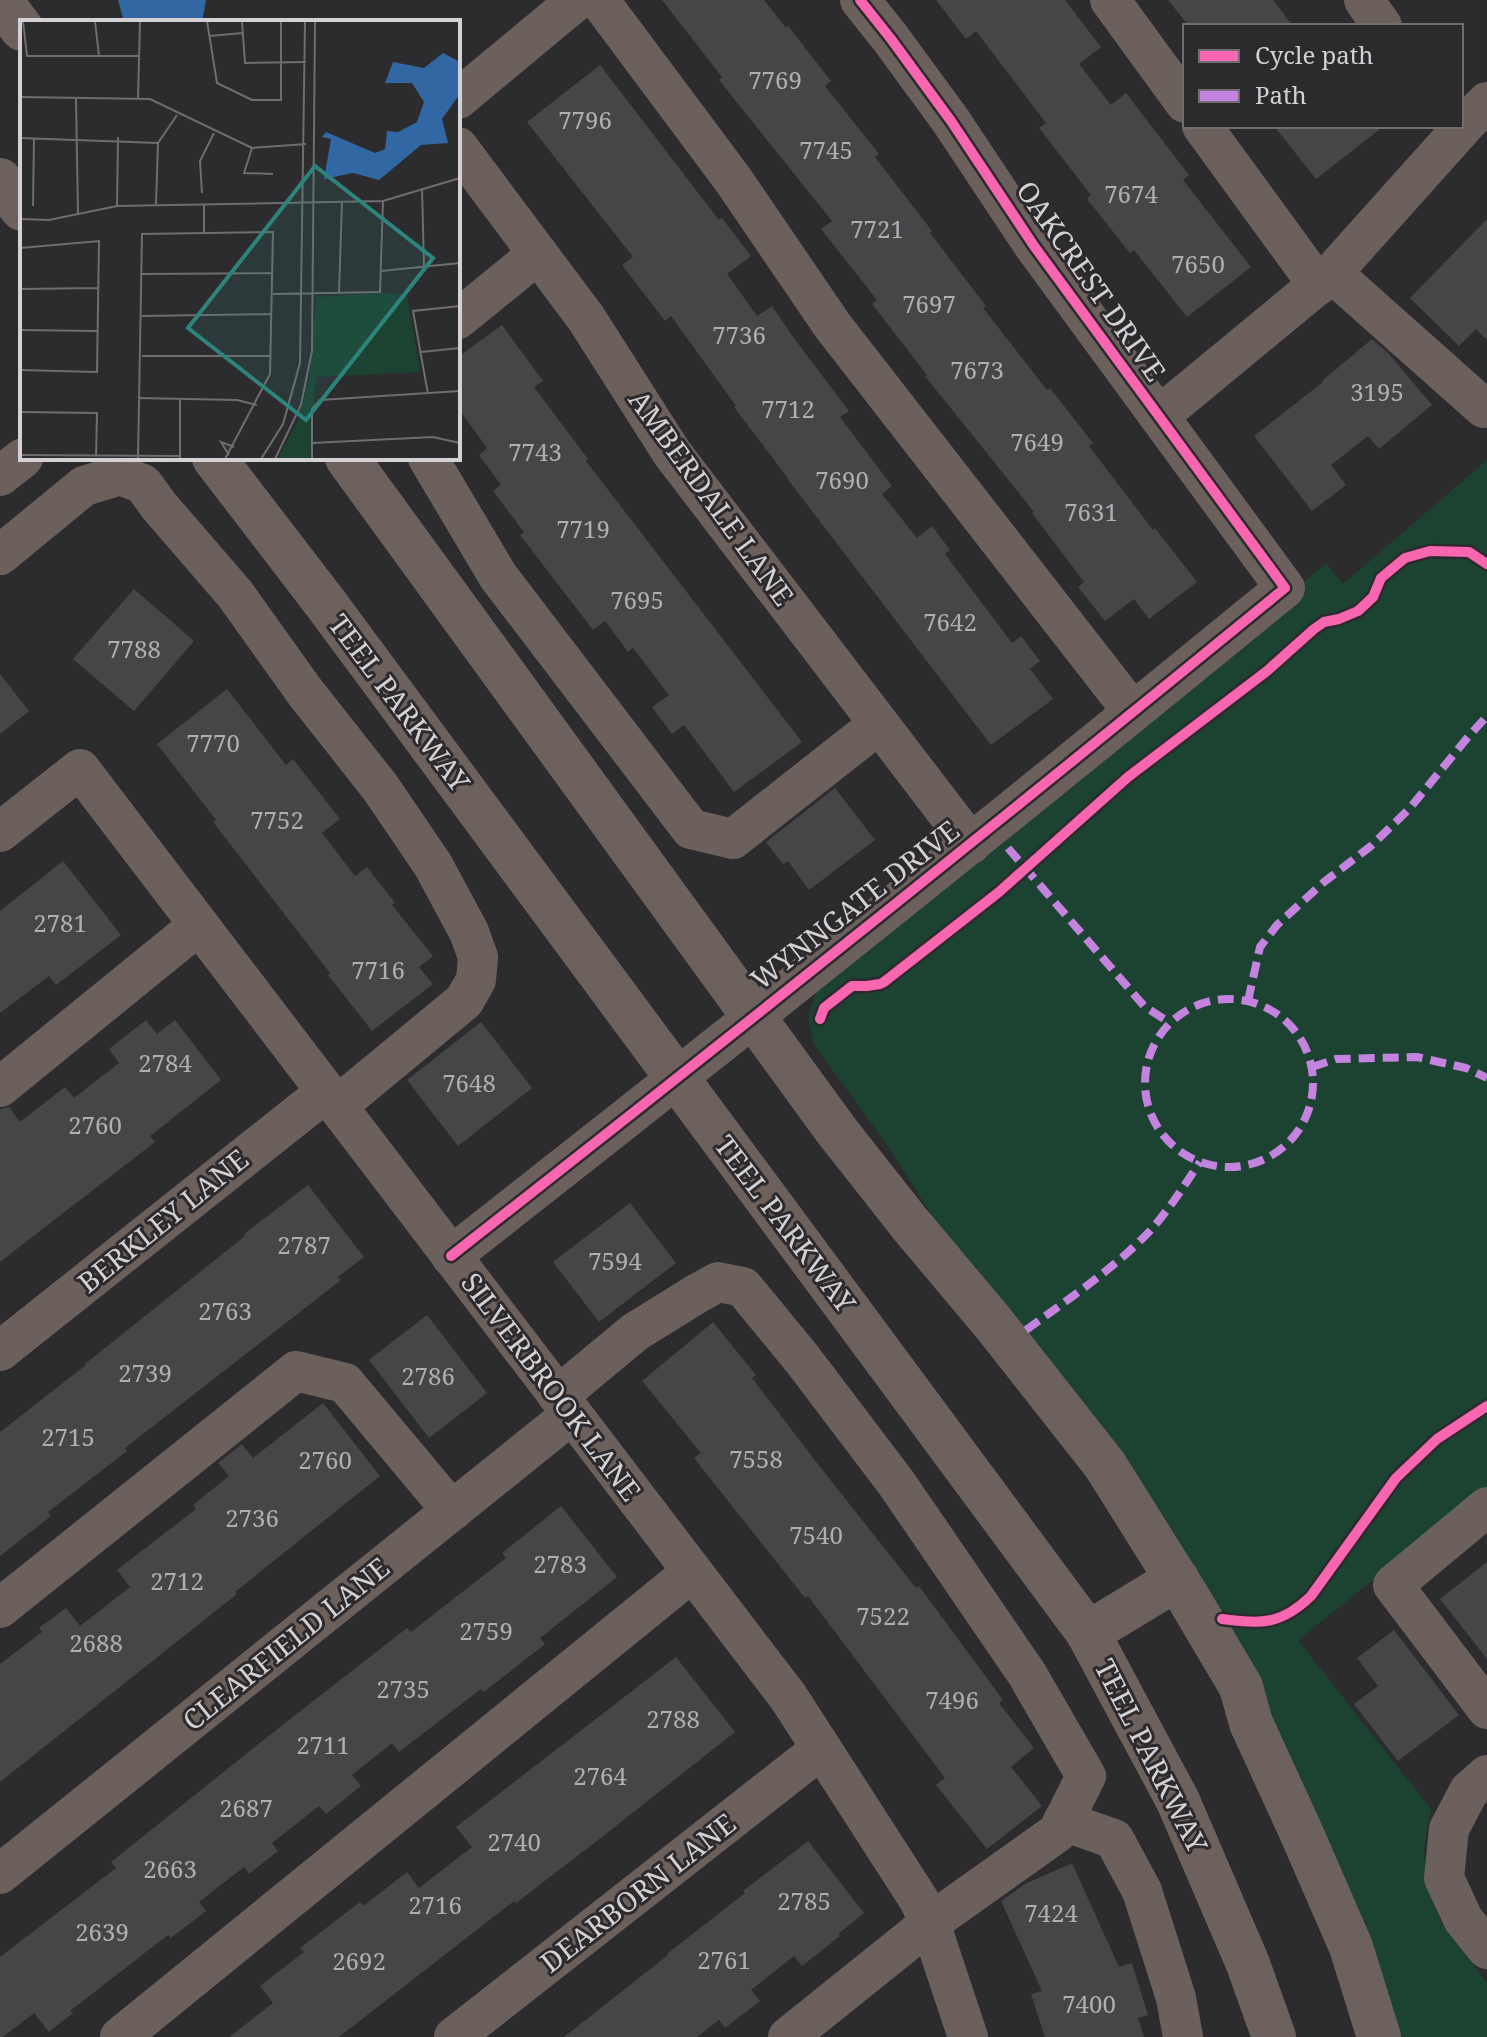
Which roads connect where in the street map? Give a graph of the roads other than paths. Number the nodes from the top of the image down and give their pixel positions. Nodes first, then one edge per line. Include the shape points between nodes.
1 (0, 0) edge
2 (577, 0) edge
3 (599, 0) edge
4 (860, 0) edge
5 (1110, 0) edge
6 (1364, 0) edge
7 (1381, 24) edge
8 (20, 26) edge
9 (460, 97) edge
10 (1183, 100) edge
11 (1204, 128) edge
12 (1457, 128) edge
13 (460, 150) edge
14 (0, 180) edge
15 (20, 206) edge
16 (538, 254) junction
17 (1325, 279) junction
18 (460, 317) edge
19 (1487, 405) edge
20 (1159, 416) junction
21 (20, 460) edge
22 (216, 460) edge
23 (348, 460) edge
24 (429, 460) edge
25 (0, 476) edge
26 (0, 555) edge
27 (1285, 588) joint
28 (1133, 712) junction
29 (879, 724) junction
30 (0, 832) edge
31 (971, 844) junction
32 (199, 925) junction
33 (754, 1016) junction
34 (677, 1079) junction
35 (0, 1087) edge
36 (331, 1099) junction
37 (451, 1256) junction
38 (0, 1351) edge
39 (565, 1405) junction
40 (1487, 1507) edge
41 (452, 1511) junction
42 (692, 1572) junction
43 (1177, 1579) junction
44 (0, 1608) edge
45 (1088, 1633) junction
46 (1487, 1709) edge
47 (821, 1749) junction
48 (1487, 1775) edge
49 (1063, 1821) junction
50 (0, 1874) edge
51 (930, 1923) junction
52 (1487, 1949) edge
53 (120, 2037) edge
54 (454, 2037) edge
55 (788, 2037) edge
56 (968, 2037) edge
57 (1183, 2037) edge
58 (1274, 2037) edge
59 (1379, 2037) edge

1 - 8 main road
2 - 9 street
3 - 28 street via 734,181 832,325
4 - 20 street, OAKCREST DRIVE
5 - 10 street
6 - 7 street
11 - 17 street
12 - 17 street
13 - 16 street, AMBERDALE LANE
14 - 15 main road
16 - 18 street
16 - 29 street, AMBERDALE LANE via 586,318 672,453
17 - 19 street via 1484,408
17 - 20 street
20 - 27 street, OAKCREST DRIVE
21 - 25 street
22 - 34 main road, TEEL PARKWAY
23 - 33 main road
24 - 29 street via 498,576 691,829 733,839
26 - 36 street, BERKLEY LANE via 84,486 120,475 143,484 235,594 433,865 474,944 476,980 464,1001
27 - 28 street, WYNNGATE DRIVE
28 - 31 street, WYNNGATE DRIVE
29 - 31 street, AMBERDALE LANE
30 - 32 street, SILVERBROOK LANE via 80,769
31 - 33 street, WYNNGATE DRIVE
32 - 35 street
32 - 36 street, SILVERBROOK LANE
33 - 34 street, WYNNGATE DRIVE
33 - 43 main road via 873,1177 1105,1465
34 - 37 street, WYNNGATE DRIVE
34 - 45 main road, TEEL PARKWAY
36 - 37 street, SILVERBROOK LANE
36 - 38 street, BERKLEY LANE
37 - 39 street, SILVERBROOK LANE
39 - 41 street, CLEARFIELD LANE
39 - 42 street, SILVERBROOK LANE
39 - 49 street, CLEARFIELD LANE via 635,1332 718,1282 743,1287 897,1484 1027,1674 1086,1776
40 - 46 street via 1393,1585
41 - 44 street via 345,1383 296,1371
41 - 50 street, CLEARFIELD LANE
42 - 47 street, SILVERBROOK LANE via 789,1698
42 - 53 street
43 - 45 main road
43 - 59 main road via 1241,1687 1251,1723 1351,1947
45 - 58 main road, TEEL PARKWAY via 1178,1801
47 - 51 street, SILVERBROOK LANE
47 - 54 street, DEARBORN LANE
48 - 52 street via 1469,1791 1449,1829 1444,1878 1463,1919
49 - 51 street via 1058,1832
49 - 57 street via 1114,1839 1142,1891
51 - 55 street
51 - 56 street, SILVERBROOK LANE

